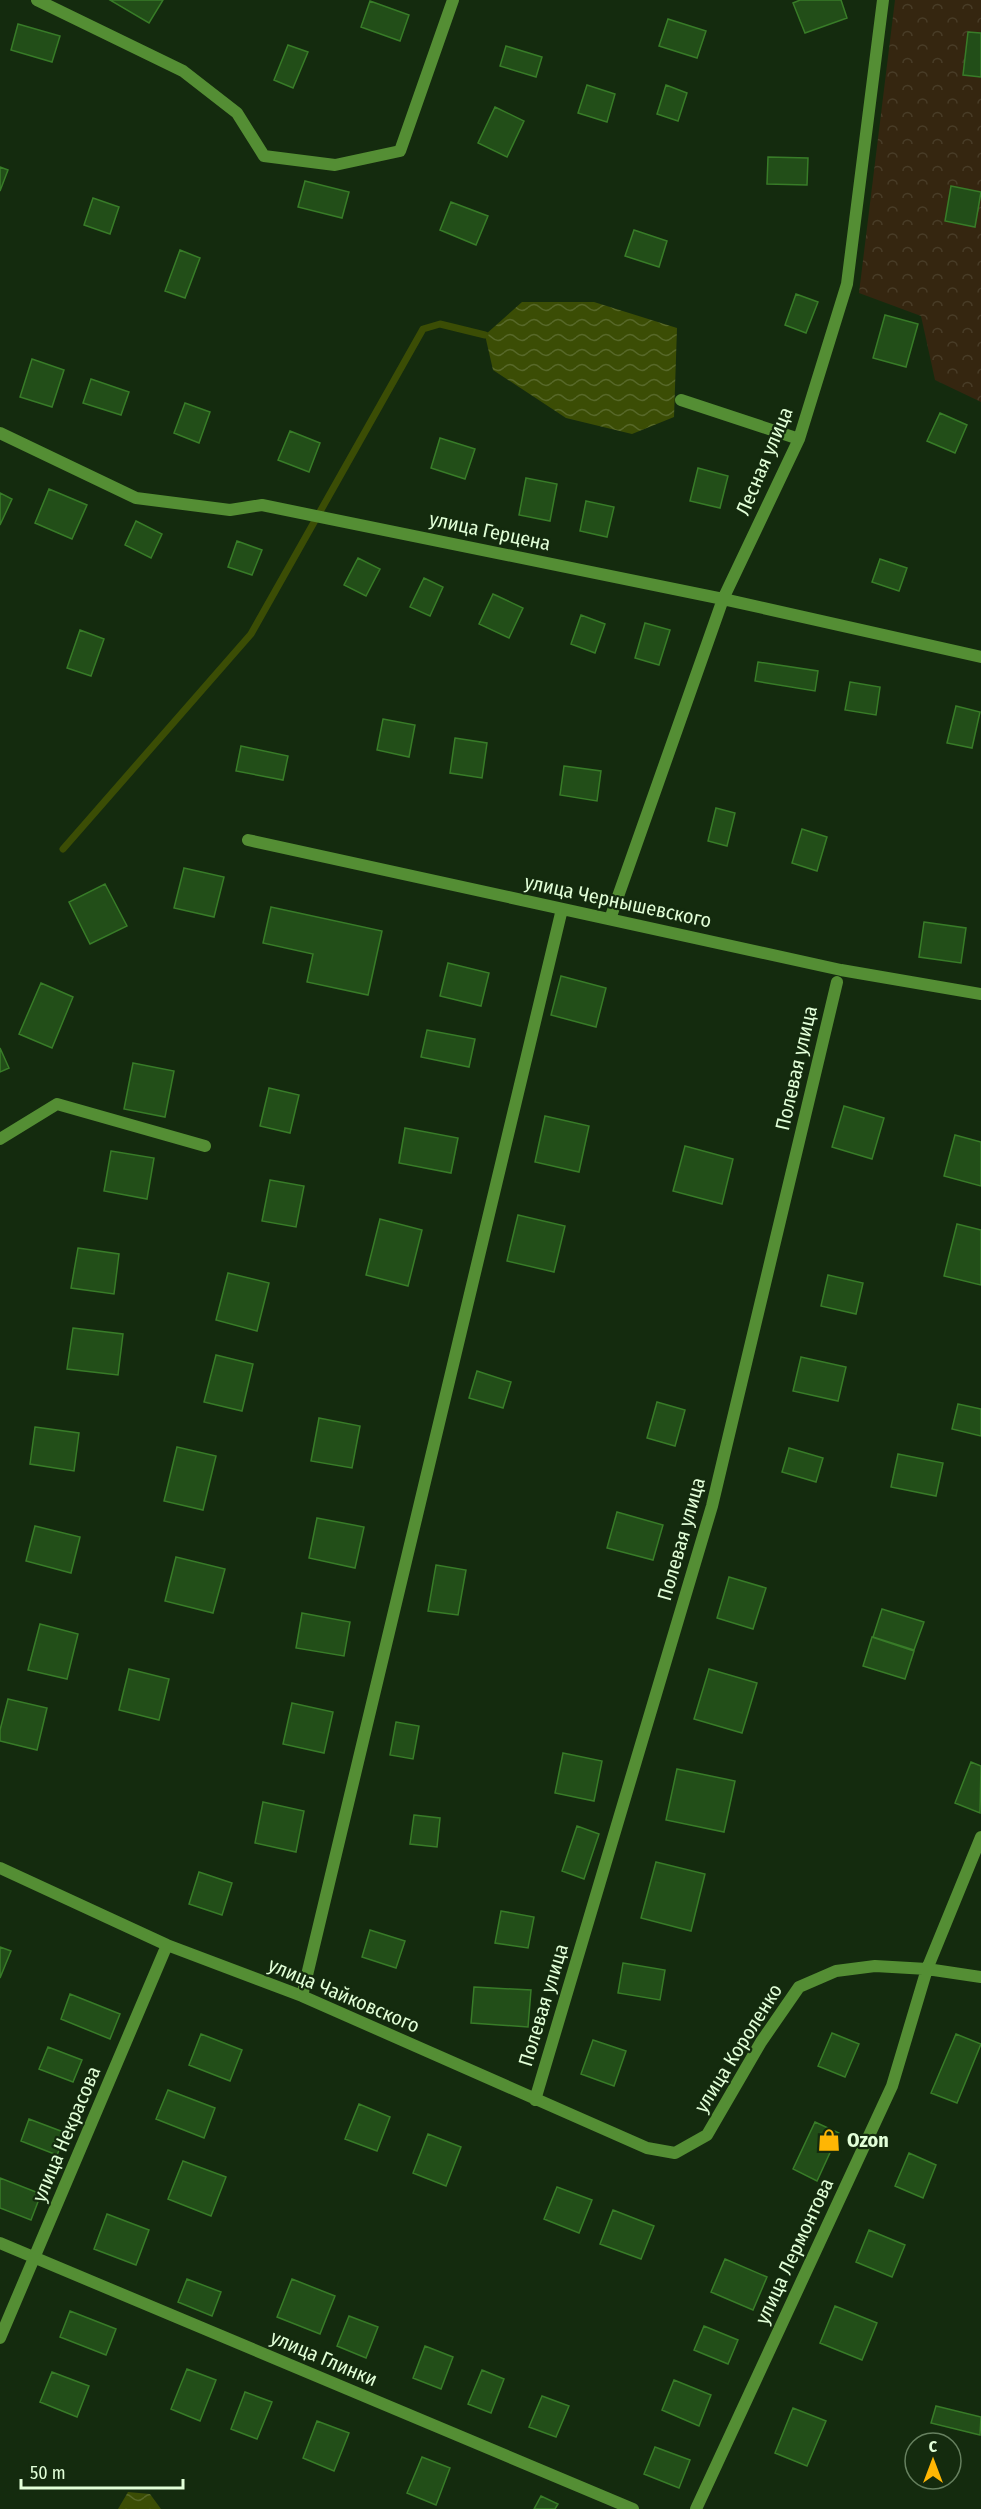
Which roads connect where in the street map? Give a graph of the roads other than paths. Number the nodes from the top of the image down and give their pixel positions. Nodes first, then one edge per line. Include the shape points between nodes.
1 (37, 0) edge
2 (453, 0) edge
3 (883, 0) edge
4 (681, 400) dead end
5 (0, 433) edge
6 (799, 440) junction
7 (723, 599) junction
8 (981, 657) edge
9 (248, 840) dead end
10 (562, 909) junction
11 (610, 919) junction
12 (837, 982) dead end
13 (981, 994) edge
14 (0, 1139) edge
15 (205, 1146) dead end
16 (981, 1837) edge
17 (0, 1868) edge
18 (167, 1945) junction
19 (927, 1970) junction
20 (981, 1977) edge
21 (302, 1996) junction
22 (536, 2100) junction
23 (675, 2153) joint
24 (0, 2243) edge
25 (35, 2257) junction
26 (0, 2338) edge
27 (633, 2509) edge
28 (696, 2509) edge

1 - 2 street via 183,71 237,112 264,156 335,165 400,151
3 - 6 street, Лесная улица via 847,284
4 - 6 street
5 - 7 street, улица Герцена via 136,498 230,510 262,505
6 - 7 street, Лесная улица
7 - 8 street, улица Герцена
7 - 11 street, Лесная улица
9 - 10 street, улица Чернышевского
10 - 11 street, улица Чернышевского
10 - 21 street
11 - 13 street, улица Чернышевского via 841,970
12 - 22 street, Полевая улица via 712,1506
14 - 15 street via 57,1104
16 - 19 street, улица Лермонтова
17 - 18 street, улица Чайковского
18 - 21 street, улица Чайковского
18 - 25 street, улица Некрасова
19 - 20 street, улица Короленко
19 - 23 street, улица Короленко via 875,1966 836,1971 799,1987 761,2042 707,2135
19 - 28 street, улица Лермонтова via 891,2086
21 - 22 street, улица Чайковского
22 - 23 street, улица Чайковского via 647,2148
24 - 25 street, улица Глинки
25 - 26 street, улица Некрасова
25 - 27 street, улица Глинки

